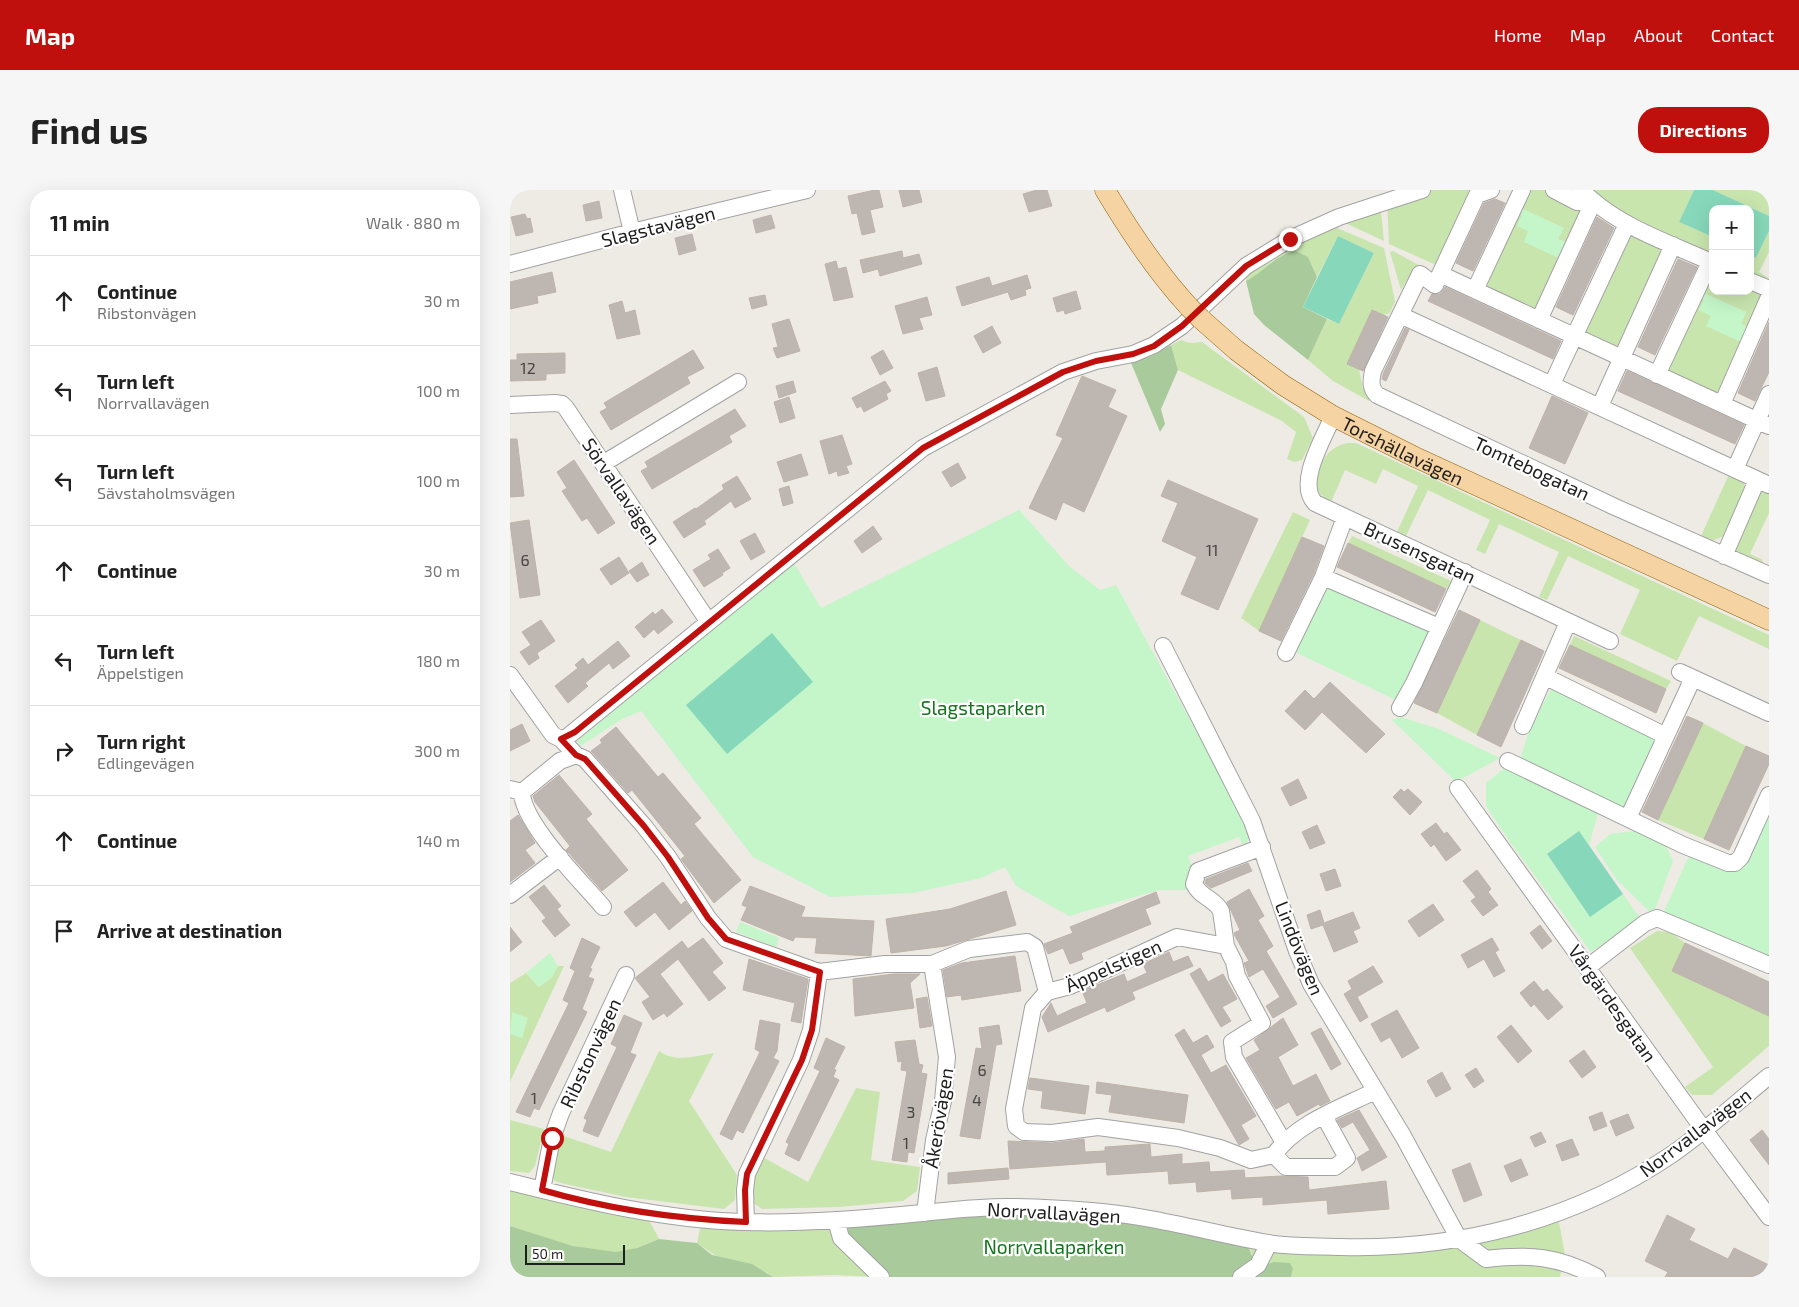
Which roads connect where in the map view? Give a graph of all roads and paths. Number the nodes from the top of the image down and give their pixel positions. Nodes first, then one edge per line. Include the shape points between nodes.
1 (622, 190) edge
2 (807, 190) edge
3 (1105, 190) edge
4 (1422, 190) edge
5 (1491, 190) edge
6 (1522, 190) edge
7 (1554, 190) edge
8 (1585, 194) edge
9 (1627, 224) junction
10 (632, 232) junction
11 (1673, 245) junction
12 (1709, 262) edge
13 (510, 264) edge
14 (1709, 267) edge
15 (1440, 274) junction
16 (1754, 283) edge
17 (1475, 290) junction
18 (1769, 290) edge
19 (1769, 297) edge
20 (1400, 315) junction
21 (1539, 320) junction
22 (1575, 335) junction
23 (1622, 358) junction
24 (1657, 375) junction
25 (738, 382) dead end
26 (1552, 384) junction
27 (1769, 394) edge
28 (1722, 404) junction
29 (510, 405) edge
30 (1600, 406) junction
31 (1333, 416) junction
32 (1763, 423) edge
33 (604, 463) junction
34 (1735, 469) junction
35 (1763, 482) edge
36 (1345, 517) junction
37 (1724, 556) junction
38 (1465, 572) junction
39 (1769, 575) edge
40 (1323, 577) junction
41 (1769, 620) edge
42 (708, 622) junction
43 (1568, 622) junction
44 (1439, 628) junction
45 (1610, 641) dead end
46 (1163, 646) dead end
47 (1286, 653) dead end
48 (510, 675) edge
49 (1546, 677) junction
50 (1400, 708) dead end
51 (1769, 713) edge
52 (1523, 726) dead end
53 (1666, 736) junction
54 (559, 738) junction
55 (576, 755) junction
56 (1508, 761) dead end
57 (1458, 788) dead end
58 (516, 791) edge
59 (1769, 796) edge
60 (1628, 818) junction
61 (1262, 846) junction
62 (560, 857) junction
63 (510, 895) edge
64 (603, 907) dead end
65 (1226, 946) junction
66 (932, 964) junction
67 (1769, 965) edge
68 (1588, 967) junction
69 (820, 972) junction
70 (626, 974) dead end
71 (1046, 992) junction
72 (1769, 1076) edge
73 (1375, 1091) junction
74 (1324, 1116) junction
75 (1704, 1130) junction
76 (1283, 1141) junction
77 (1274, 1155) junction
78 (510, 1182) edge
79 (542, 1190) junction
80 (924, 1212) junction
81 (1769, 1217) edge
82 (836, 1220) junction
83 (746, 1222) junction
84 (1459, 1239) junction
85 (1269, 1243) junction
86 (881, 1277) edge
87 (1241, 1277) edge
88 (1597, 1277) edge

1 - 10 street
2 - 10 street, Slagstavägen
3 - 31 main road, Torshällavägen via 1164,279 1195,313 1236,350
4 - 42 street via 1339,217 1282,244 1235,275 1182,326 1154,346 1080,366 923,448
5 - 15 street via 1477,195
6 - 17 street
7 - 8 street via 1577,202 1588,202
8 - 9 street
8 - 21 street via 1590,209
9 - 11 street
9 - 22 street
10 - 13 street, Slagstavägen
11 - 12 street
11 - 23 street
14 - 24 street
15 - 17 street
15 - 20 street, Tomtebogatan via 1435,285 1420,274
16 - 18 street
17 - 21 street
19 - 28 street
20 - 26 street
20 - 37 street, Tomtebogatan via 1373,371 1371,385 1377,395
21 - 22 street
22 - 23 street
22 - 26 street
23 - 24 street
23 - 30 street
24 - 28 street
25 - 33 street
26 - 30 street
27 - 32 street
28 - 32 street
29 - 33 street, Sörvallavägen via 562,404
30 - 34 street
31 - 36 street, Brusensgatan via 1308,477 1308,491 1315,503
31 - 41 main road, Torshällavägen
32 - 34 street
33 - 42 street, Sörvallavägen
34 - 35 street
35 - 37 street
36 - 38 street, Brusensgatan
36 - 40 street
37 - 39 street, Tomtebogatan
38 - 43 street, Brusensgatan
38 - 44 street
40 - 44 street
40 - 47 street
42 - 54 street via 575,732
43 - 45 street, Brusensgatan
43 - 49 street
44 - 50 street
46 - 61 street, Lindövägen via 1244,804
48 - 54 street, Äppelstigen
49 - 52 street
49 - 53 street
51 - 53 street via 1686,675
53 - 60 street
54 - 55 street, Äppelstigen
55 - 58 street via 560,761
55 - 69 street, Äppelstigen via 585,759 644,826 726,939
56 - 60 street
57 - 68 street, Vårgärdesgatan
58 - 62 street
59 - 60 street via 1735,863 1683,845
61 - 65 street via 1198,871 1194,884 1197,892 1219,907
61 - 73 street, Lindövägen via 1304,968
62 - 63 street
62 - 64 street
65 - 71 street, Äppelstigen via 1177,937 1070,986
65 - 76 street via 1234,962 1236,976 1262,1024 1232,1042 1234,1057
66 - 69 street, Äppelstigen via 885,964
66 - 71 street, Äppelstigen via 969,949 1027,942 1035,947
66 - 80 street, Åkerövägen via 947,1057 943,1102
67 - 68 street via 1657,918 1645,923
68 - 75 street, Vårgärdesgatan
69 - 83 street via 812,1030 802,1060 747,1174
70 - 79 street, Ribstonvägen via 561,1113 552,1138
71 - 77 street via 1032,1008 1014,1109 1016,1126 1024,1132 1098,1127 1178,1138 1220,1148 1251,1160
72 - 75 street, Norrvallavägen
73 - 74 street
73 - 84 street, Lindövägen
74 - 76 street
74 - 77 street via 1346,1158 1341,1163 1335,1167 1298,1169 1286,1167
75 - 81 street, Vårgärdesgatan
75 - 84 street, Norrvallavägen via 1673,1154 1582,1204 1493,1234
76 - 77 street
78 - 79 street, Norrvallavägen
79 - 83 street, Norrvallavägen via 642,1210
80 - 82 street, Norrvallavägen
80 - 85 street, Norrvallavägen via 1004,1207 1091,1210
82 - 83 street, Norrvallavägen
82 - 86 street via 841,1238
84 - 85 street, Norrvallavägen via 1430,1245 1381,1248
84 - 88 street via 1486,1260 1526,1256 1559,1260
85 - 87 street via 1258,1265

